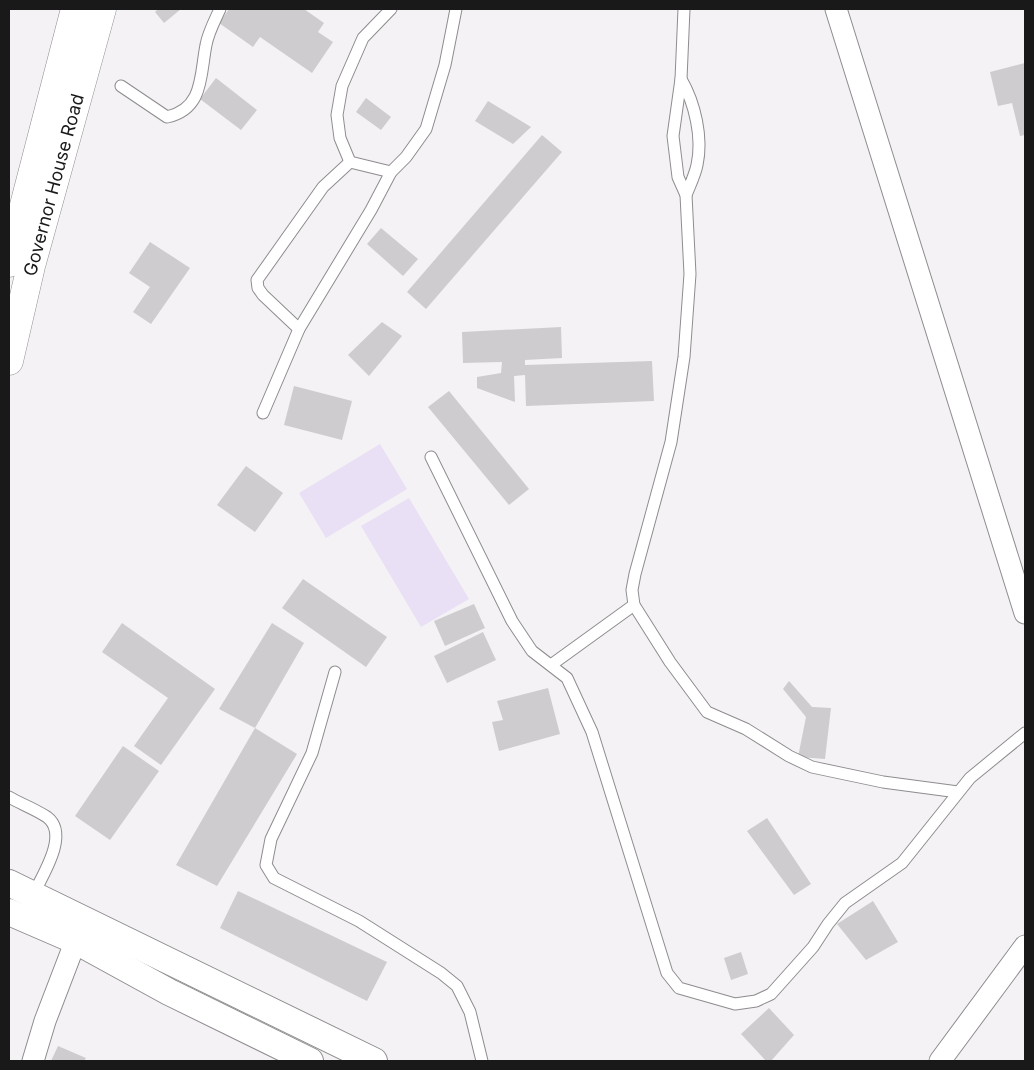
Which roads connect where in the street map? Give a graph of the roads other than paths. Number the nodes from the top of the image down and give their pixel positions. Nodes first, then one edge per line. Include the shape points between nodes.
1 (75, 9) edge
2 (102, 9) edge
3 (220, 9) edge
4 (392, 9) edge
5 (456, 9) edge
6 (684, 9) edge
7 (836, 9) edge
8 (681, 79) junction
9 (121, 86) dead end
10 (350, 162) junction
11 (390, 172) junction
12 (686, 195) junction
13 (9, 263) edge
14 (299, 329) junction
15 (9, 361) edge
16 (263, 413) dead end
17 (431, 457) dead end
18 (634, 605) junction
19 (1025, 613) edge
20 (551, 665) junction
21 (335, 672) dead end
22 (1025, 733) edge
23 (958, 792) junction
24 (9, 797) edge
25 (9, 883) edge
26 (34, 895) junction
27 (9, 912) edge
28 (80, 930) junction
29 (1025, 946) edge
30 (33, 1061) edge
31 (310, 1061) edge
32 (374, 1061) edge
33 (482, 1061) edge
34 (940, 1061) edge

1 - 13 main road, Governor House Road
2 - 15 main road, Governor House Road via 31,266
3 - 9 lane via 206,43 198,95 183,111 167,117
4 - 10 lane via 363,38 342,86 336,115 340,138
5 - 11 lane via 445,65 426,129 406,157
6 - 8 lane
7 - 19 street
8 - 12 lane via 673,136 678,177
8 - 12 lane via 691,96 698,145 697,165
10 - 11 lane
10 - 14 lane via 323,187 257,280 263,295
11 - 14 lane via 371,210
12 - 18 lane via 690,274 684,357 671,442 635,574
14 - 16 lane
17 - 20 lane via 512,621 532,651
18 - 20 lane
18 - 23 lane via 707,712 746,729 812,767 883,782
20 - 23 lane via 567,678 592,732 667,973 679,988 694,994 735,1004 756,1001 771,994 813,947 845,903 902,863
21 - 33 lane via 312,753 271,839 266,865 274,878 359,921 458,986 470,1012
22 - 23 lane via 970,778
24 - 26 lane via 48,818 56,833 55,849
25 - 26 street
26 - 28 street
27 - 28 street
28 - 30 street
28 - 31 street via 169,992
28 - 32 street
29 - 34 street

